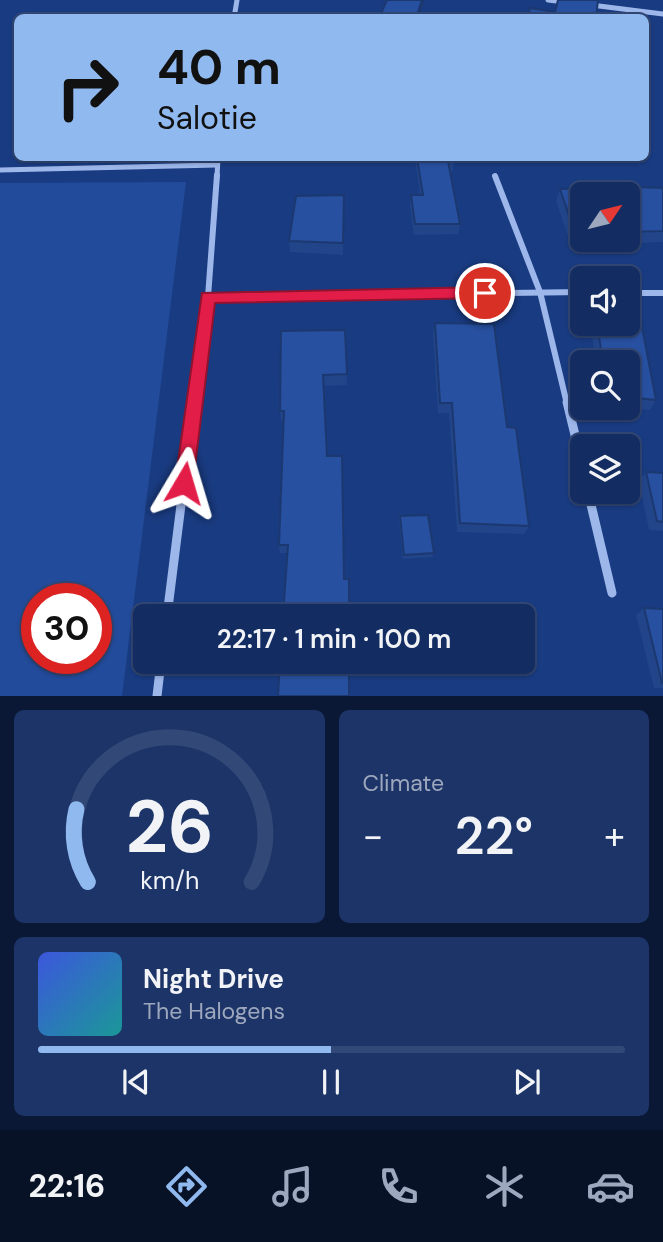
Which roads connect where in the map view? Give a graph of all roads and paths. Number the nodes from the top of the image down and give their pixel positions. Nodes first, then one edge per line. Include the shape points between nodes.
1 (548, 0) edge
2 (574, 3) edge
3 (586, 5) edge
4 (663, 14) edge
5 (217, 161) edge
6 (0, 170) edge
7 (495, 176) dead end
8 (540, 292) junction
9 (570, 292) edge
10 (640, 293) edge
11 (663, 293) edge
12 (208, 298) junction
13 (575, 434) edge
14 (592, 504) edge
15 (612, 593) dead end
16 (169, 604) edge
17 (160, 674) edge
18 (157, 696) edge

1 - 2 street
3 - 4 street
5 - 6 street
5 - 12 street
7 - 8 street
8 - 9 street
8 - 12 street
8 - 13 street
10 - 11 street
12 - 16 street
14 - 15 street
17 - 18 street

